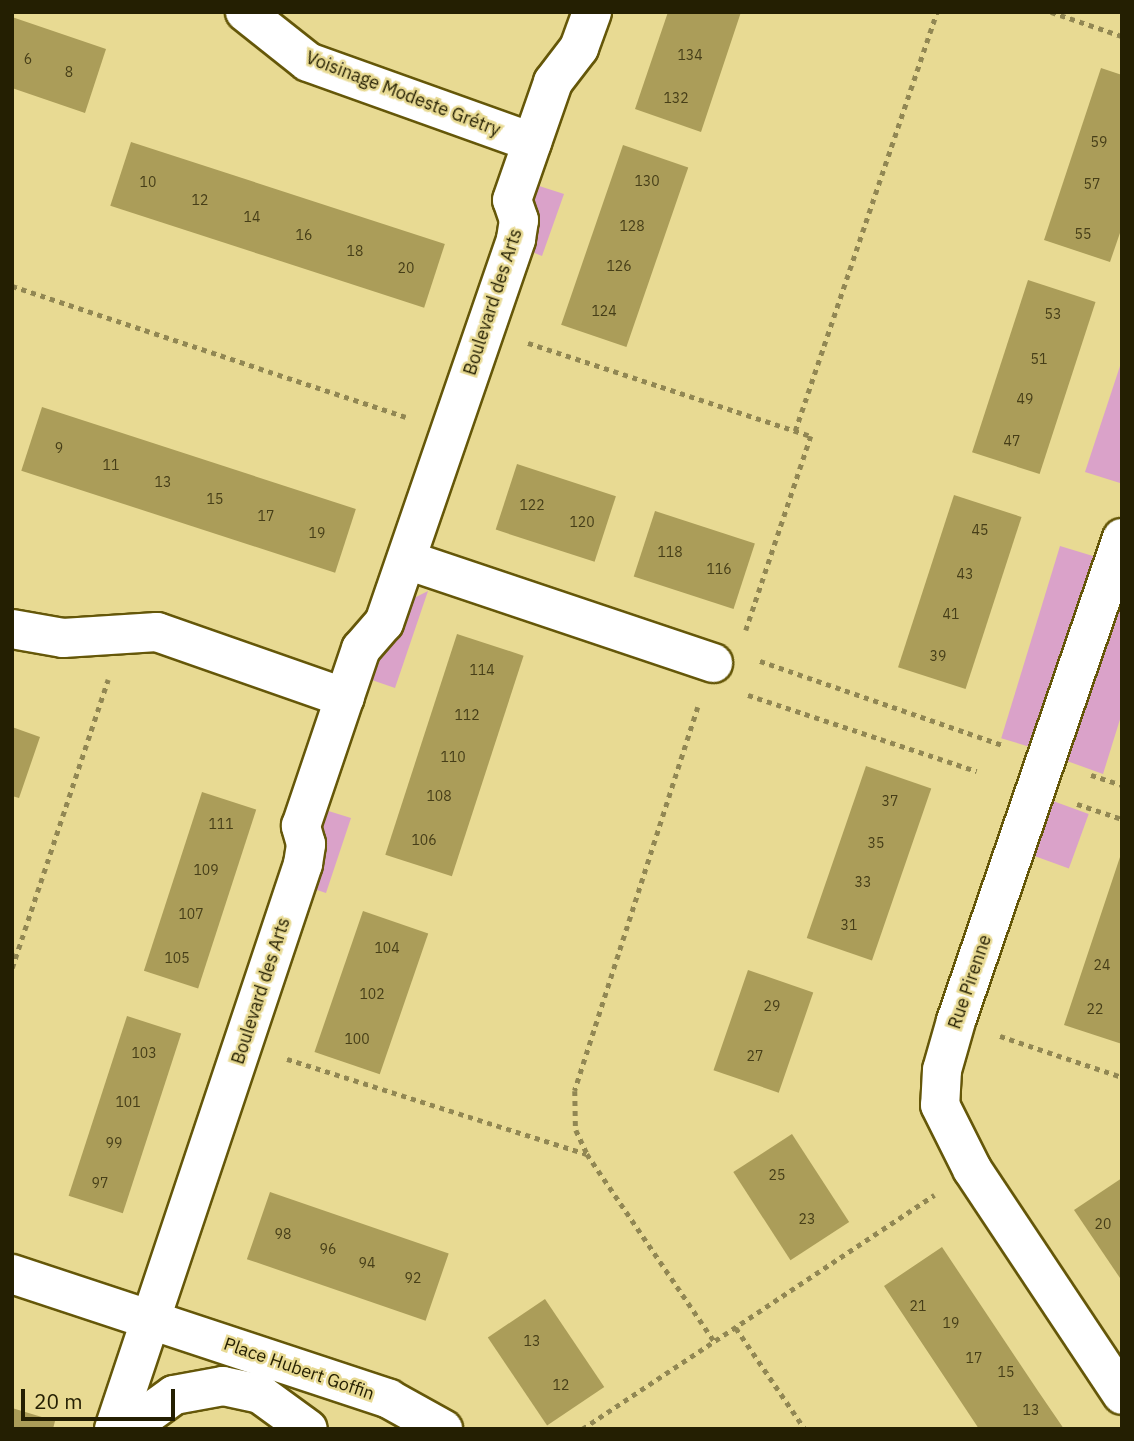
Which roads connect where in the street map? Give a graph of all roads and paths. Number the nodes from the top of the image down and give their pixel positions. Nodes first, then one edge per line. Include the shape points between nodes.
1 (246, 12) edge
2 (592, 12) edge
3 (937, 12) edge
4 (1051, 12) edge
5 (1122, 36) edge
6 (533, 142) junction
7 (12, 286) edge
8 (485, 330) junction
9 (795, 431) junction
10 (450, 432) junction
11 (1122, 538) edge
12 (407, 560) junction
13 (12, 629) edge
14 (125, 632) junction
15 (719, 666) junction
16 (345, 698) junction
17 (1047, 761) junction
18 (977, 771) dead end
19 (1122, 785) edge
20 (14, 956) edge
21 (12, 968) edge
22 (956, 1021) junction
23 (244, 1045) junction
24 (1122, 1077) edge
25 (587, 1154) junction
26 (972, 1169) junction
27 (12, 1274) edge
28 (150, 1319) junction
29 (736, 1328) junction
30 (715, 1342) junction
31 (1122, 1395) edge
32 (114, 1429) edge
33 (127, 1429) edge
34 (308, 1429) edge
35 (443, 1429) edge
36 (582, 1429) edge
37 (805, 1429) edge

1 - 6 street, Voisinage Modeste Grétry via 308,62
2 - 6 street, Boulevard des Arts via 579,48 553,82
3 - 9 path
4 - 5 path
6 - 8 street, Boulevard des Arts via 512,200 519,220 516,239
7 - 10 path
8 - 9 path
8 - 10 street, Boulevard des Arts
9 - 15 path via 811,436
10 - 12 street, Boulevard des Arts
11 - 17 street, Rue Pirenne
12 - 15 street
12 - 16 street, Boulevard des Arts via 384,623 361,649
13 - 14 street via 63,638
14 - 16 street via 158,632
14 - 20 path
15 - 17 path
15 - 18 path
15 - 25 path via 575,1091 576,1130
16 - 23 street, Boulevard des Arts via 301,827 306,844 303,864
17 - 19 path
17 - 22 street, Rue Pirenne
20 - 21 path
22 - 24 path
22 - 26 street, Rue Pirenne via 942,1070 940,1105
23 - 25 path
23 - 28 street, Boulevard des Arts
25 - 30 path
26 - 29 path
26 - 31 street, Rue Pirenne
27 - 28 street, Place Hubert Goffin
28 - 32 street, Boulevard des Arts
28 - 35 street, Place Hubert Goffin via 389,1399
29 - 30 path
29 - 37 path
30 - 36 path
33 - 34 street via 174,1395 223,1386 260,1394

